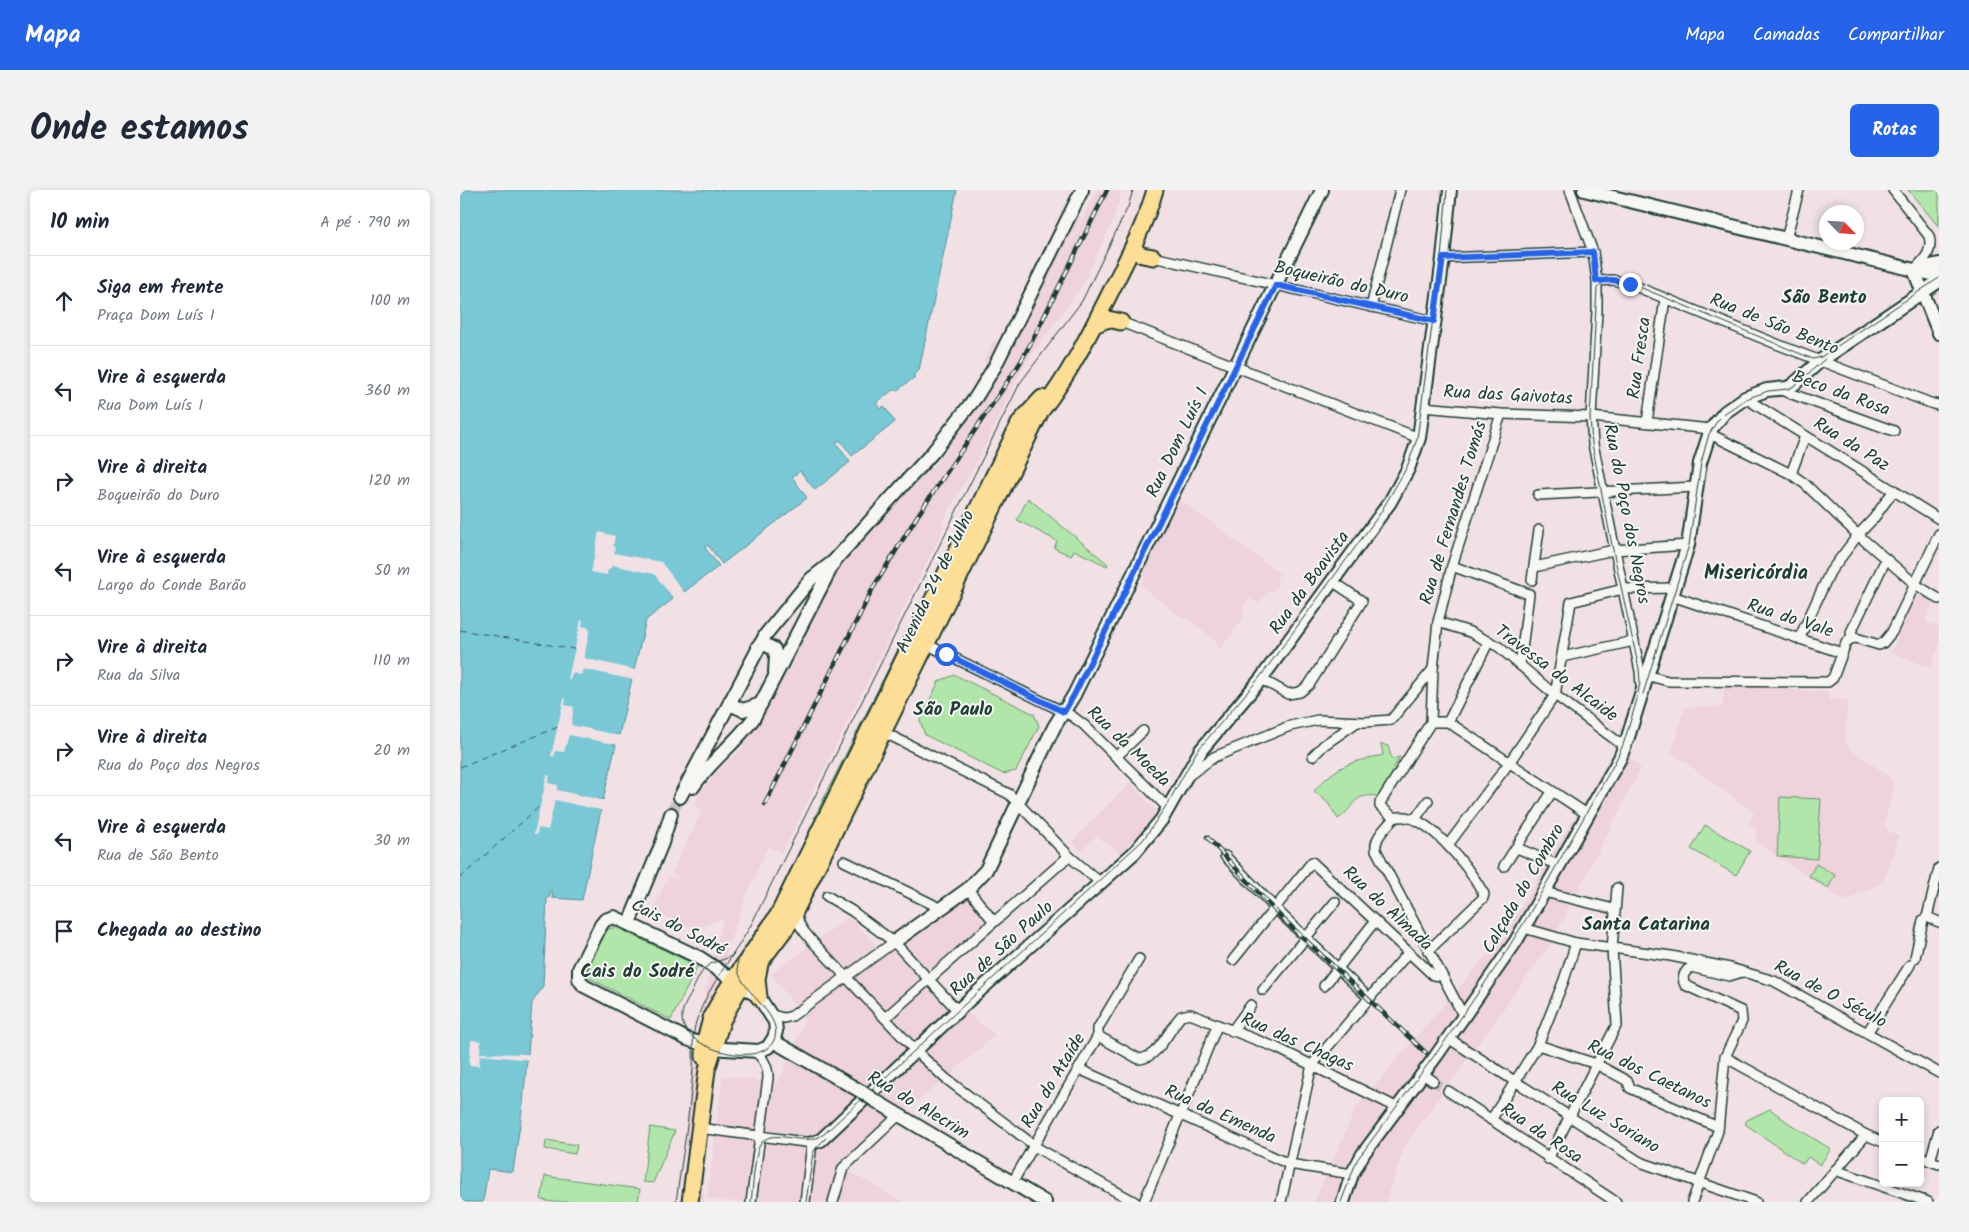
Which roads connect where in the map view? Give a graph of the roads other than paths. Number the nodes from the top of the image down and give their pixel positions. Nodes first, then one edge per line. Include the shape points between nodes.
1 (1082, 190) edge
2 (1146, 190) edge
3 (1155, 190) edge
4 (1322, 190) edge
5 (1400, 190) edge
6 (1450, 190) edge
7 (1570, 190) edge
8 (1584, 190) edge
9 (1799, 190) edge
10 (1893, 190) edge
11 (1786, 239) junction
12 (1134, 246) junction
13 (1593, 252) junction
14 (1153, 257) joint
15 (1443, 258) junction
16 (1939, 264) edge
17 (1914, 270) junction
18 (1939, 276) edge
19 (1596, 281) junction
20 (1939, 281) edge
21 (1276, 285) junction
22 (1924, 291) junction
23 (1664, 299) junction
24 (1371, 306) junction
25 (1434, 321) junction
26 (1122, 322) joint
27 (1094, 325) junction
28 (1939, 333) edge
29 (1820, 361) junction
30 (1235, 367) junction
31 (1778, 389) junction
32 (1745, 398) junction
33 (1939, 405) edge
34 (1423, 407) junction
35 (1501, 414) junction
36 (1591, 417) junction
37 (1647, 422) junction
38 (1894, 430) dead end
39 (1710, 431) junction
40 (1805, 436) junction
41 (1419, 438) junction
42 (1791, 474) junction
43 (1696, 487) junction
44 (1894, 490) junction
45 (1602, 491) junction
46 (1538, 495) dead end
47 (1939, 519) edge
48 (1539, 530) dead end
49 (1939, 534) edge
50 (1858, 535) junction
51 (1688, 545) junction
52 (1614, 550) junction
53 (1886, 559) junction
54 (834, 561) junction
55 (1452, 566) junction
56 (1534, 567) junction
57 (1532, 580) dead end
58 (1332, 581) junction
59 (1915, 584) junction
60 (1623, 589) junction
61 (1673, 592) junction
62 (1939, 599) edge
63 (1438, 622) junction
64 (1852, 638) junction
65 (1634, 639) junction
66 (1799, 639) junction
67 (919, 641) junction
68 (1489, 641) junction
69 (758, 646) junction
70 (1842, 653) junction
71 (1562, 657) junction
72 (1520, 665) junction
73 (1433, 669) junction
74 (1644, 675) junction
75 (775, 677) junction
76 (1262, 679) junction
77 (890, 685) junction
78 (1555, 695) junction
79 (730, 701) junction
80 (761, 704) junction
81 (1064, 712) junction
82 (1357, 721) junction
83 (1431, 722) junction
84 (1448, 722) junction
85 (1143, 731) dead end
86 (883, 732) junction
87 (1623, 750) junction
88 (1313, 756) dead end
89 (1116, 757) junction
90 (1193, 762) joint
91 (1509, 762) junction
92 (1183, 779) junction
93 (1552, 792) junction
94 (1428, 801) dead end
95 (1017, 802) junction
96 (1168, 808) junction
97 (1587, 814) junction
98 (674, 815) tunnel mouth
99 (1394, 818) junction
100 (1414, 819) junction
101 (1448, 845) junction
102 (1516, 848) junction
103 (1070, 856) junction
104 (1225, 856) dead end
105 (844, 861) dead end
106 (1504, 866) dead end
107 (1558, 866) junction
108 (1939, 868) edge
109 (1101, 883) junction
110 (1618, 888) dead end
111 (968, 889) junction
112 (1544, 892) junction
113 (827, 896) dead end
114 (800, 902) junction
115 (1335, 902) dead end
116 (1275, 908) junction
117 (939, 909) junction
118 (1614, 909) junction
119 (1927, 917) junction
120 (629, 922) junction
121 (994, 922) junction
122 (1939, 922) edge
123 (1372, 925) dead end
124 (1524, 928) junction
125 (1306, 939) junction
126 (894, 942) junction
127 (1576, 943) junction
128 (1612, 949) junction
129 (1428, 951) junction
130 (1408, 952) junction
131 (763, 959) junction
132 (1139, 959) dead end
133 (1233, 960) dead end
134 (1338, 969) junction
135 (1745, 972) junction
136 (1441, 976) junction
137 (846, 978) junction
138 (733, 979) junction
139 (928, 981) junction
140 (1324, 986) dead end
141 (1263, 990) dead end
142 (759, 997) junction
143 (1370, 999) junction
144 (1251, 1005) dead end
145 (958, 1012) junction
146 (772, 1014) junction
147 (1181, 1016) joint
148 (884, 1018) junction
149 (1464, 1018) junction
150 (1217, 1026) junction
151 (1232, 1031) junction
152 (1867, 1032) junction
153 (1098, 1036) junction
154 (1448, 1038) junction
155 (773, 1041) junction
156 (704, 1045) junction
157 (1538, 1045) junction
158 (754, 1051) junction
159 (916, 1051) junction
160 (1725, 1057) junction
161 (1596, 1064) junction
162 (1312, 1066) junction
163 (1079, 1069) junction
164 (1939, 1073) edge
165 (1516, 1082) junction
166 (1448, 1091) tunnel mouth
167 (1398, 1108) junction
168 (899, 1115) junction
169 (1180, 1115) junction
170 (1569, 1117) junction
171 (1491, 1120) junction
172 (1718, 1127) junction
173 (699, 1128) junction
174 (1939, 1130) edge
175 (1866, 1134) junction
176 (760, 1136) junction
177 (1879, 1140) edge
178 (812, 1143) junction
179 (1034, 1146) junction
180 (1548, 1159) junction
181 (1934, 1163) edge
182 (1290, 1164) junction
183 (1835, 1170) junction
184 (1352, 1174) junction
185 (1012, 1182) junction
186 (1698, 1183) junction
187 (1805, 1201) edge
188 (690, 1202) edge
189 (751, 1202) edge
190 (805, 1202) edge
191 (833, 1202) edge
192 (1045, 1202) edge
193 (1135, 1202) edge
194 (1144, 1202) edge
195 (1281, 1202) edge
196 (1343, 1202) edge
197 (1616, 1202) edge
198 (1692, 1202) edge
199 (1756, 1202) edge
200 (1928, 1202) edge

1 - 54 street via 995,366 976,397 933,452
2 - 67 main road, Avenida 24 de Julho via 1139,212 1052,388 1020,422
3 - 12 main road, Avenida 24 de Julho
4 - 21 street, Rua Dom Luís I
5 - 24 street
6 - 15 street, Rua da Boavista
7 - 13 street, Rua do Poço dos Negros
8 - 11 street
9 - 11 street
10 - 17 street via 1929,236 1928,255
11 - 17 street
12 - 14 main road via 1135,252
12 - 27 main road, Avenida 24 de Julho
13 - 15 street
13 - 19 street, Rua do Poço dos Negros
14 - 21 street, Boqueirão do Duro
15 - 25 street, Rua da Boavista
16 - 17 street
17 - 18 street
17 - 22 street
19 - 23 street, Rua de São Bento via 1620,281
19 - 36 street, Rua do Poço dos Negros
20 - 22 street
21 - 24 street, Boqueirão do Duro
21 - 30 street, Rua Dom Luís I
22 - 28 street
22 - 29 street
23 - 29 street, Rua de São Bento
23 - 37 street, Rua Fresca
24 - 25 street, Boqueirão do Duro
25 - 34 street, Rua da Boavista
26 - 27 main road via 1108,319
26 - 30 street
27 - 67 main road, Avenida 24 de Julho via 1061,385 1040,412
29 - 31 street via 1794,385
29 - 33 street, Rua de São Bento
30 - 41 street
30 - 81 street, Rua Dom Luís I
31 - 32 street
31 - 38 street, Beco da Rosa
32 - 39 street via 1725,412
32 - 40 street, Rua da Paz
34 - 35 street, Rua das Gaivotas
34 - 41 street, Rua da Boavista
35 - 36 street, Rua das Gaivotas
35 - 55 street, Rua de Fernandes Tomás
36 - 37 street, Rua das Gaivotas
36 - 45 street, Rua do Poço dos Negros
37 - 39 street, Rua das Gaivotas
39 - 42 street
39 - 43 street, Calçada do Combro
40 - 42 street
40 - 44 street, Rua da Paz
41 - 58 street, Rua da Boavista via 1408,469 1390,502
42 - 50 street
43 - 45 street
43 - 51 street, Calçada do Combro
44 - 47 street, Rua da Paz
44 - 50 street
45 - 46 street
45 - 52 street, Rua do Poço dos Negros
48 - 56 street
49 - 59 street
50 - 53 street
50 - 66 street via 1830,572
51 - 52 street
51 - 61 street, Calçada do Combro
52 - 56 street
52 - 60 street, Rua do Poço dos Negros
53 - 59 street
53 - 64 street via 1851,632
54 - 69 street via 812,578
54 - 75 street
55 - 63 street, Rua de Fernandes Tomás
55 - 72 street via 1529,594
56 - 57 street
58 - 76 street, Rua da Boavista
58 - 76 street via 1362,601 1309,685 1300,692 1288,694
59 - 62 street
59 - 64 street via 1885,640 1879,645
60 - 61 street, Rua do Vale
60 - 65 street, Rua do Poço dos Negros
60 - 71 street, Rua do Vale via 1571,602
61 - 66 street, Rua do Vale
61 - 74 street, Calçada do Combro
63 - 68 street, Travessa do Alcaide
63 - 73 street, Rua de Fernandes Tomás
64 - 70 street
65 - 71 street
65 - 74 street, Rua do Poço dos Negros
66 - 70 street, Rua do Vale
67 - 77 main road, Avenida 24 de Julho
67 - 81 street, Rua da Moeda
67 - 86 main road, Avenida 24 de Julho
68 - 72 street, Travessa do Alcaide
68 - 84 street
69 - 75 street via 764,644 774,649
69 - 79 street
70 - 74 street via 1833,678 1825,683 1668,681
71 - 78 street
72 - 78 street, Travessa do Alcaide
73 - 82 street via 1391,720
73 - 83 street, Rua de Fernandes Tomás
74 - 87 street, Calçada do Combro
75 - 80 street
76 - 90 street, Rua da Boavista
77 - 86 main road via 889,700 879,724
77 - 138 main road, Avenida 24 de Julho via 778,915
78 - 87 street, Travessa do Alcaide
78 - 91 street
79 - 80 street via 743,710
79 - 80 street via 683,798 742,734
81 - 89 street, Rua da Moeda via 1084,725
81 - 95 street, Rua Dom Luís I
82 - 88 street
82 - 92 street via 1318,720 1290,726 1214,757
83 - 84 street
83 - 99 street via 1380,803
84 - 91 street
85 - 89 street
86 - 95 street via 1010,794
86 - 114 main road, Avenida 24 de Julho
87 - 97 street, Calçada do Combro
89 - 96 street, Rua da Moeda
90 - 92 street, Rua de São Paulo
91 - 93 street
91 - 101 street
92 - 96 street, Rua de São Paulo
93 - 97 street
93 - 102 street
94 - 100 street
95 - 103 street
95 - 111 street, Rua Dom Luís I via 986,870
96 - 109 street, Rua de São Paulo via 1136,852
97 - 107 street, Calçada do Combro
98 - 120 street
99 - 100 street via 1405,816
99 - 129 street via 1378,837 1376,850
100 - 101 street
101 - 129 street via 1484,895
102 - 106 street
102 - 107 street
103 - 109 street
103 - 121 street
104 - 116 street
105 - 117 street
107 - 112 street, Calçada do Combro
108 - 119 street
109 - 145 street, Rua de São Paulo
110 - 118 street
111 - 117 street, Rua Dom Luís I
111 - 121 street
112 - 118 street
112 - 124 street, Calçada do Combro
113 - 126 street via 852,910
114 - 131 main road, Avenida 24 de Julho via 789,924
114 - 137 street via 797,916 800,926
115 - 125 street
116 - 125 street
116 - 130 street, Rua do Almada via 1312,862
116 - 133 street
117 - 126 street, Rua Dom Luís I
118 - 128 street
119 - 122 street
119 - 152 street via 1912,961
120 - 138 street, Cais do Sodré via 700,958
120 - 156 street, Cais do Sodré via 614,917 605,920 579,969 579,979 588,990
121 - 139 street
123 - 134 street
124 - 127 street, Rua de O Século
124 - 149 street, Calçada do Combro
125 - 134 street
125 - 141 street
126 - 137 street
126 - 139 street
127 - 128 street, Rua de O Século
127 - 157 street
128 - 135 street, Rua de O Século via 1671,956
128 - 161 street via 1617,1024
129 - 136 street
130 - 136 street, Rua do Almada via 1434,975
130 - 143 street
131 - 138 main road, Avenida 24 de Julho
131 - 142 main road via 757,971
132 - 153 street via 1098,1028
134 - 140 street
134 - 143 street
135 - 152 street, Rua de O Século via 1774,981
135 - 160 street via 1729,976 1691,968 1683,977 1685,985 1741,1011 1742,1020
136 - 149 street
137 - 146 street via 792,1016 784,1018
137 - 148 street
138 - 142 street, Cais do Sodré
138 - 156 main road via 722,1021
139 - 145 street
139 - 148 street
142 - 146 street, Cais do Sodré
143 - 162 street
144 - 151 street
145 - 159 street, Rua de São Paulo
146 - 155 street via 776,1026
147 - 150 street, Rua das Chagas via 1190,1014
147 - 153 street, Rua do Ataíde via 1147,1058 1140,1059
148 - 159 street
149 - 154 street, Calçada do Combro
150 - 151 street, Rua das Chagas
150 - 169 street
151 - 162 street, Rua das Chagas
152 - 164 street, Rua de O Século
153 - 163 street, Rua do Ataíde
154 - 165 street, Rua Luz Soriano
154 - 167 street, Calçada do Combro via 1428,1077
155 - 158 street via 765,1050
155 - 168 street, Rua do Alecrim, bridge
156 - 158 street
156 - 173 main road via 707,1070
157 - 161 street, Rua dos Caetanos
157 - 165 street
158 - 176 street via 768,1070
159 - 178 street, Rua de São Paulo via 821,1140
159 - 179 street via 945,1078
160 - 172 street
160 - 175 street
161 - 170 street
161 - 172 street, Rua dos Caetanos via 1624,1079 1630,1088
162 - 167 street, Rua das Chagas
162 - 182 street
163 - 169 street, Rua da Emenda
163 - 179 street, Rua do Ataíde
165 - 170 street, Rua Luz Soriano
165 - 171 street
166 - 171 street, Rua da Rosa
167 - 184 street, Calçada do Combro
168 - 185 street, Rua do Alecrim
168 - 191 street via 843,1168
169 - 182 street, Rua da Emenda
169 - 194 street
170 - 180 street
170 - 186 street, Rua Luz Soriano via 1640,1162
171 - 180 street, Rua da Rosa
172 - 186 street
173 - 176 street
173 - 188 main road
174 - 181 street
175 - 177 street
175 - 183 street
176 - 178 street
176 - 189 street
178 - 190 street
179 - 185 street, Rua do Ataíde
179 - 193 street
180 - 197 street, Rua da Rosa
182 - 184 street, Rua da Emenda
182 - 195 street
183 - 187 street
183 - 200 street
184 - 196 street, Calçada do Combro
185 - 192 street, Rua do Alecrim
186 - 198 street
186 - 199 street, Rua Luz Soriano

